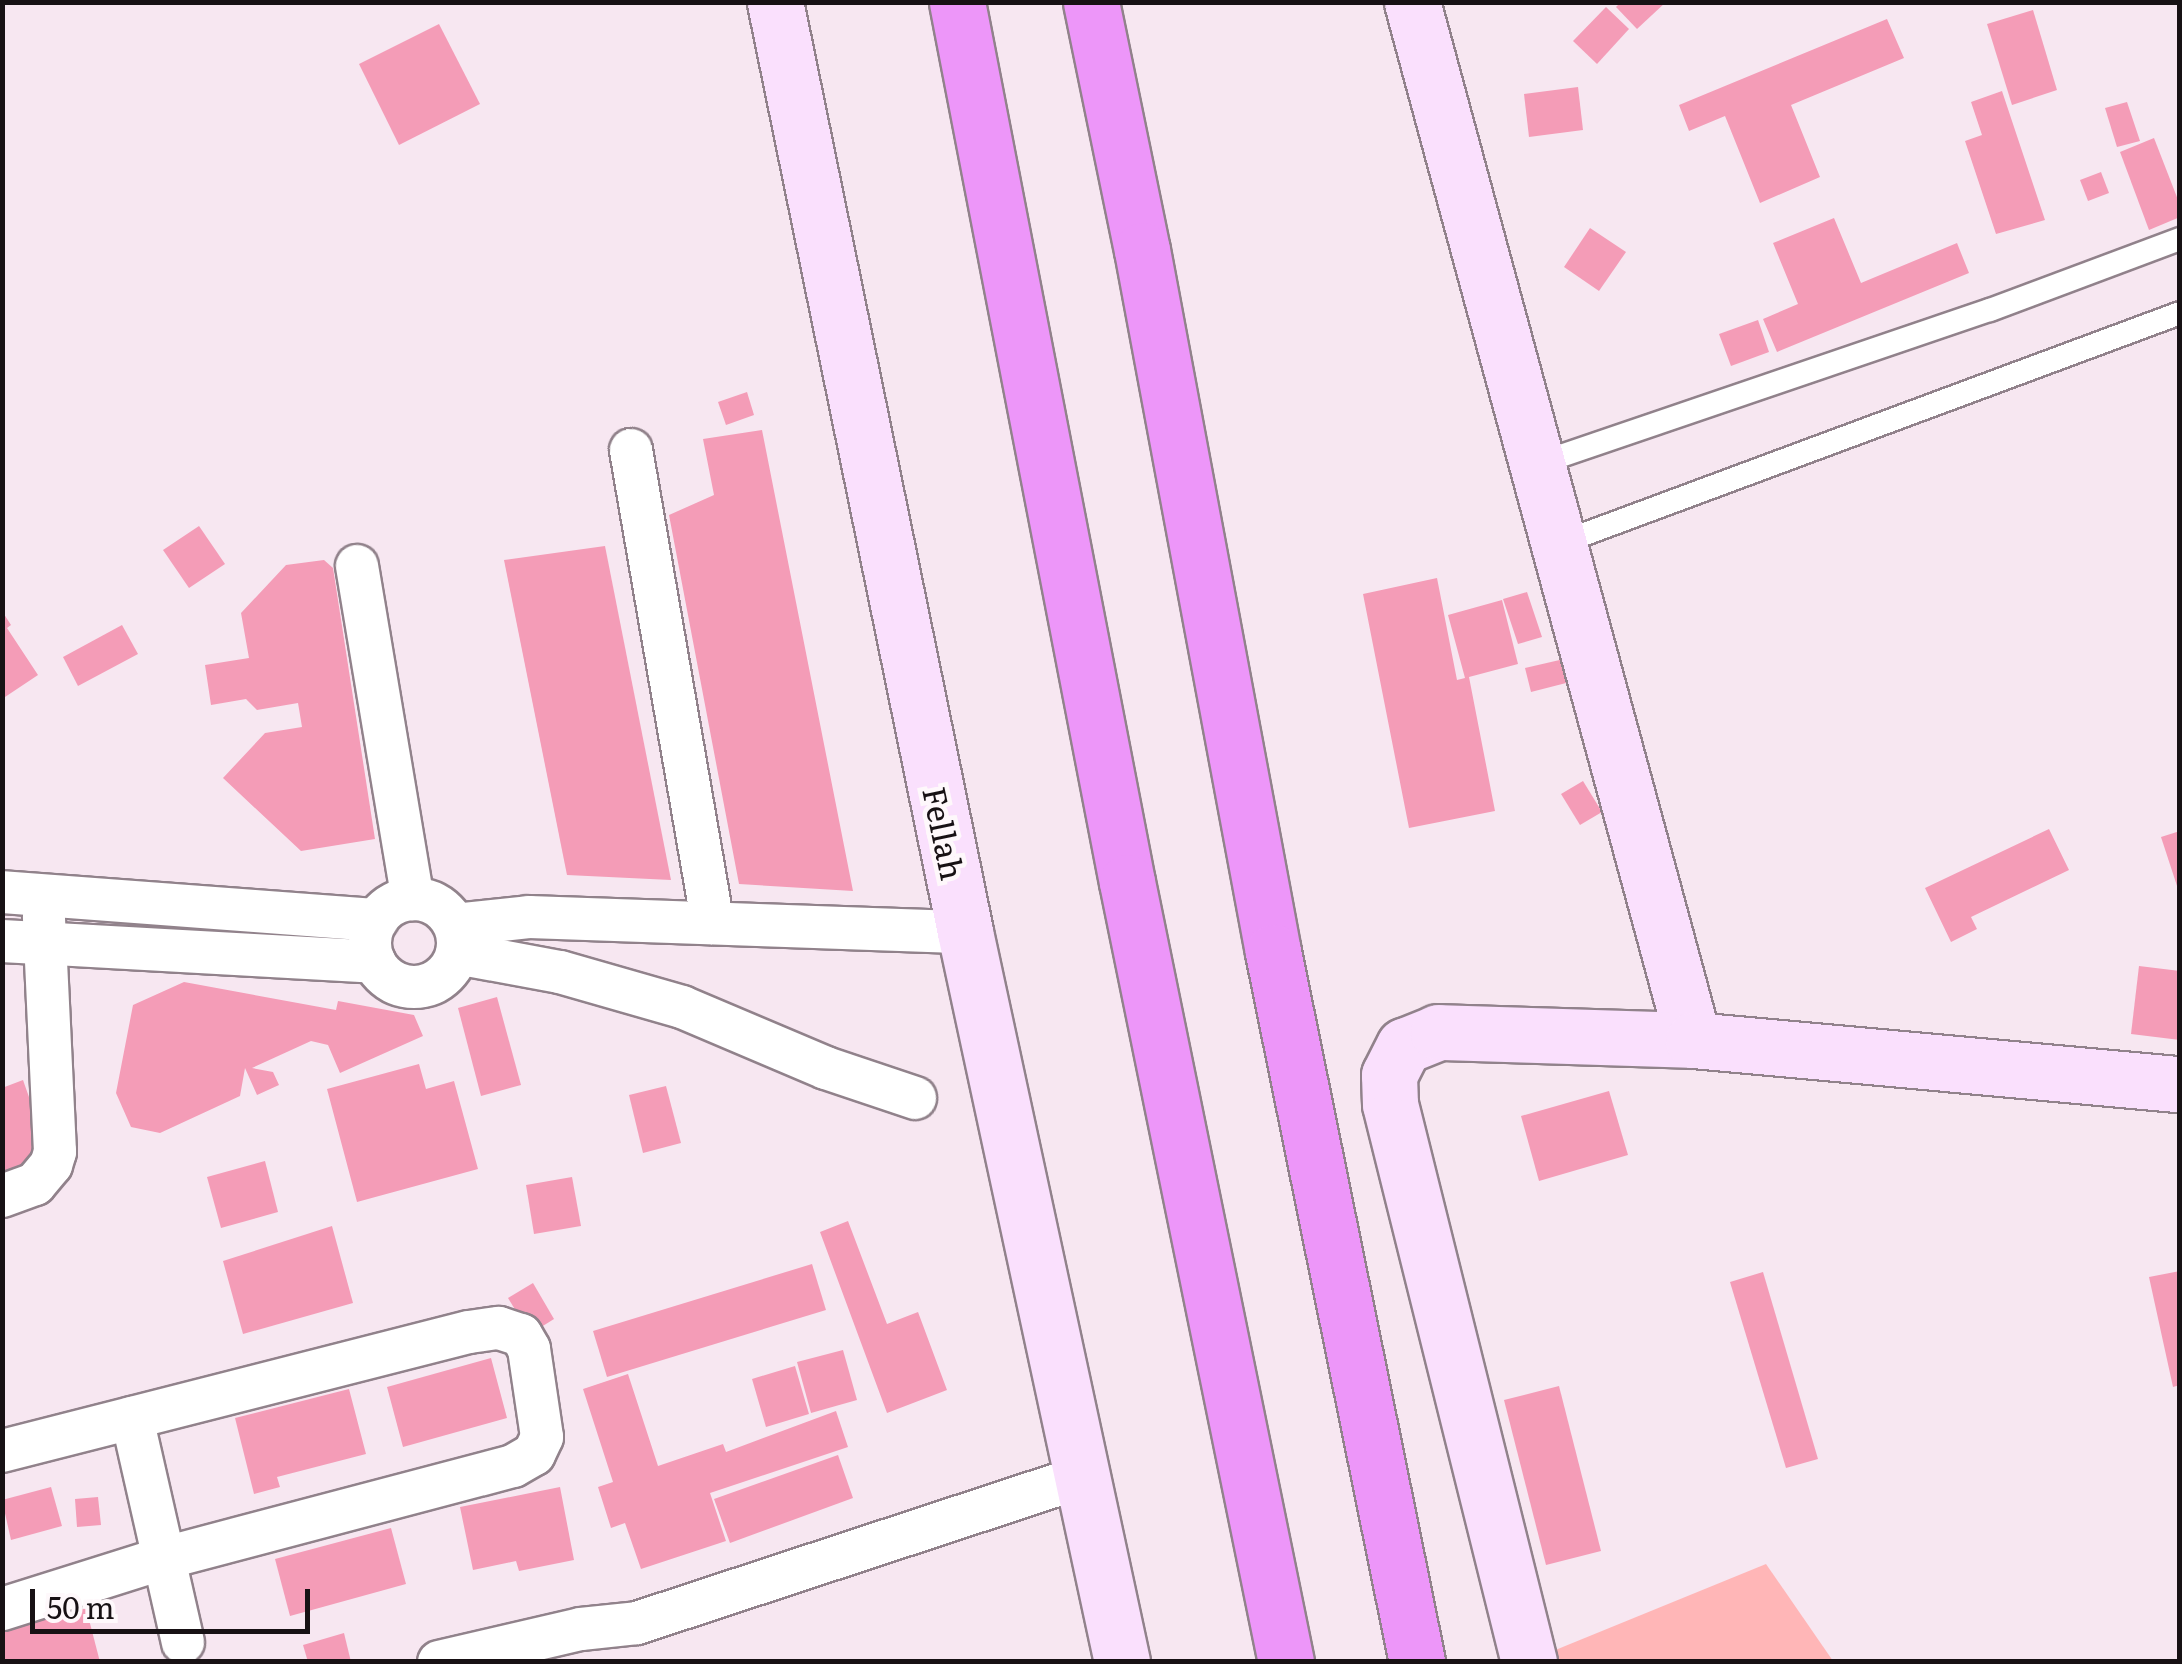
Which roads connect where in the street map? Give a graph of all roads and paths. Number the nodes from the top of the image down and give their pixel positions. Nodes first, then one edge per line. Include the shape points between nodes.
1 (776, 2) edge
2 (957, 2) edge
3 (1091, 2) edge
4 (1412, 2) edge
5 (2180, 239) edge
6 (2180, 313) edge
7 (631, 450) dead end
8 (1537, 464) junction
9 (1558, 544) junction
10 (357, 566) dead end
11 (23, 895) edge
12 (414, 899) junction
13 (713, 923) junction
14 (965, 932) junction
15 (456, 939) junction
16 (2, 941) edge
17 (376, 941) junction
18 (45, 944) junction
19 (1693, 1040) junction
20 (2180, 1084) edge
21 (915, 1098) dead end
22 (2, 1196) edge
23 (132, 1418) junction
24 (2, 1451) edge
25 (1084, 1476) junction
26 (164, 1558) junction
27 (2, 1609) edge
28 (182, 1642) dead end
29 (439, 1662) edge
30 (1122, 1662) edge
31 (1286, 1662) edge
32 (1418, 1662) edge
33 (1529, 1662) edge

1 - 14 street, Fellah
2 - 31 highway
3 - 32 highway via 1273,952
4 - 8 street
5 - 8 lane
6 - 9 lane
7 - 13 street
8 - 9 street
9 - 19 street
10 - 12 street
11 - 17 street
11 - 18 street
12 - 15 street via 445,911
12 - 17 street via 386,909
13 - 14 street
13 - 15 street via 529,917
14 - 25 street, Fellah
15 - 17 street via 447,974 416,988 384,976
15 - 21 street via 635,992
16 - 18 street
17 - 18 street
18 - 22 street via 54,1152 35,1184
19 - 20 street
19 - 33 street via 1438,1032 1404,1046 1389,1075 1390,1104
23 - 24 street
23 - 26 street
23 - 26 street via 486,1329 520,1335 535,1373 542,1437 526,1460
25 - 29 street via 637,1622 581,1628
25 - 30 street, Fellah
26 - 27 street
26 - 28 street

